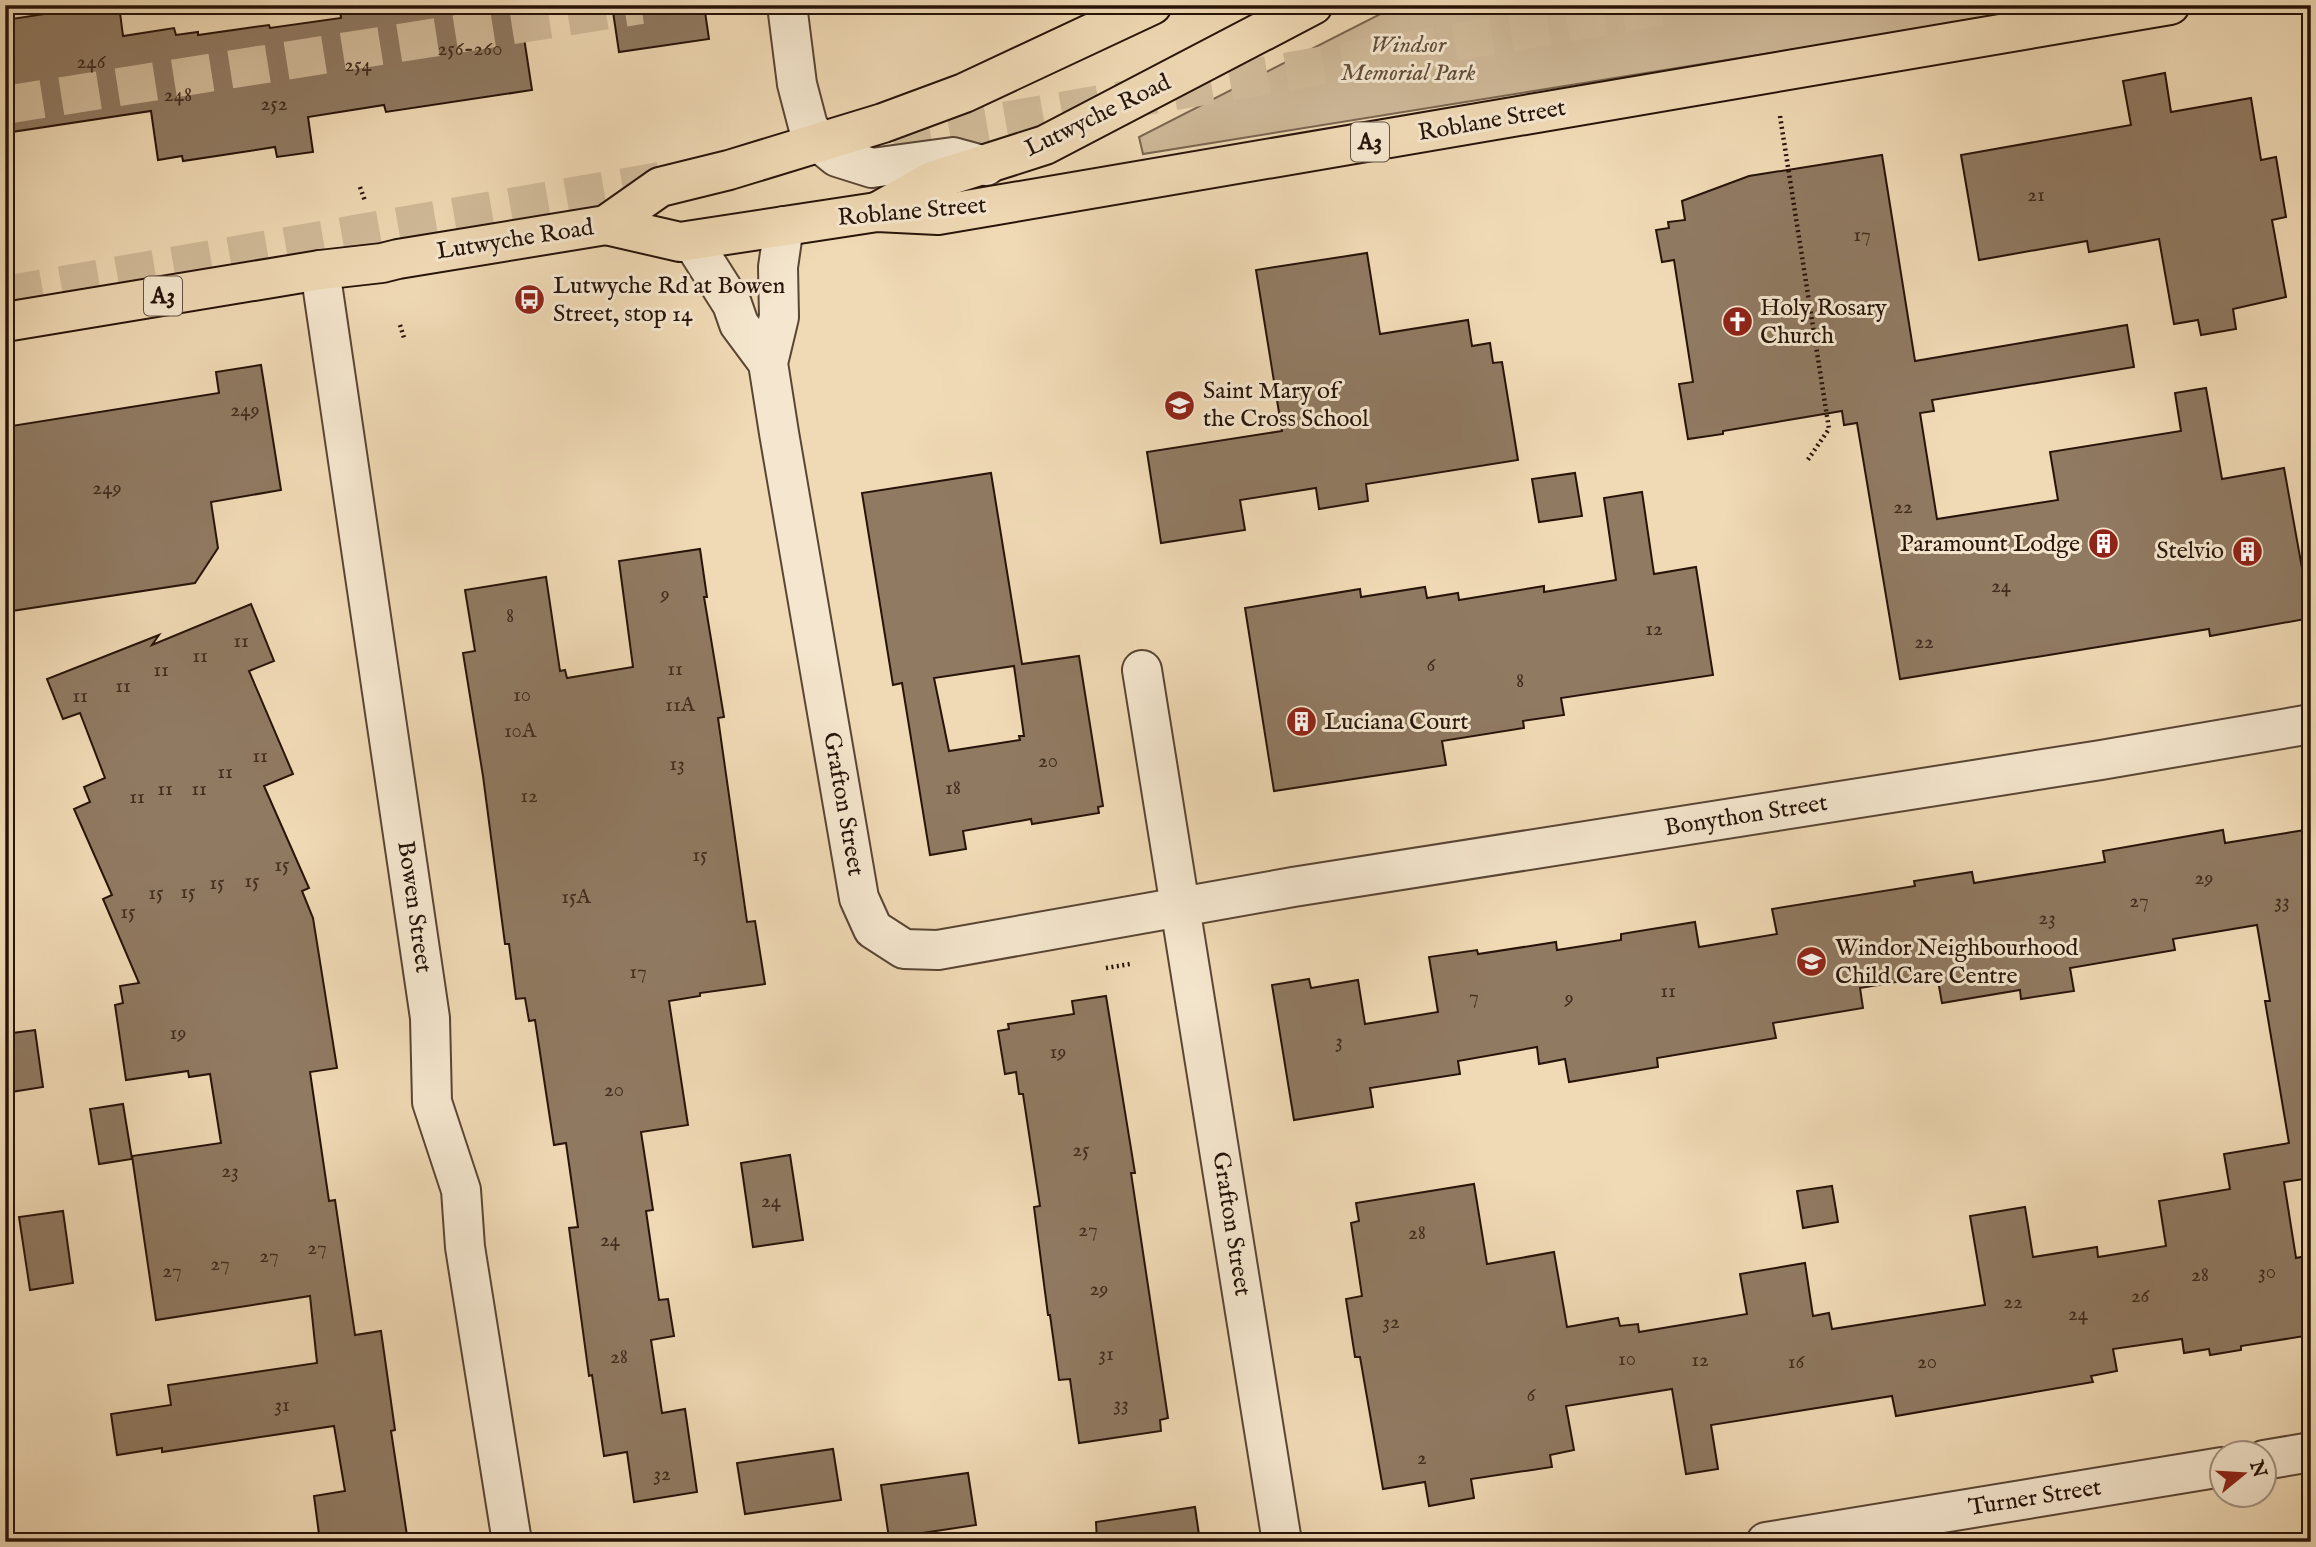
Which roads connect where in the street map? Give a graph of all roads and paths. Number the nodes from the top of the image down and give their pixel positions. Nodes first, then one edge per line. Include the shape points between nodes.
1 (787, 5) edge
2 (1152, 5) edge
3 (1313, 5) edge
4 (2170, 5) edge
5 (1780, 116) dead end
6 (821, 144) junction
7 (986, 166) junction
8 (360, 187) dead end
9 (365, 201) dead end
10 (877, 212) junction
11 (606, 225) junction
12 (784, 226) junction
13 (692, 241) junction
14 (320, 270) junction
15 (5, 322) edge
16 (400, 325) dead end
17 (404, 338) dead end
18 (768, 363) junction
19 (1807, 461) dead end
20 (1142, 670) dead end
21 (2311, 724) edge
22 (1180, 907) junction
23 (1130, 964) dead end
24 (1106, 968) dead end
25 (2311, 1452) edge
26 (2278, 1458) edge
27 (2208, 1469) edge
28 (512, 1542) edge
29 (1282, 1542) edge
30 (1766, 1542) edge

1 - 6 street via 801,102 808,126
2 - 6 highway, Lutwyche Road / A3 via 964,93
3 - 7 highway, Lutwyche Road / A3 via 1045,145
4 - 10 highway, Roblane Street / A3 via 938,215
5 - 19 path via 1829,429
6 - 7 street via 837,158 872,168 953,156
6 - 11 highway, Lutwyche Road / A3 via 660,187
7 - 10 highway, Lutwyche Road / A3 via 932,181
8 - 9 path
10 - 12 highway, Roblane Street / A3
11 - 13 highway, Roblane Street / A3
11 - 14 highway, Lutwyche Road / A3
12 - 13 highway, Roblane Street / A3
12 - 18 street, Grafton Street via 778,267 779,317
13 - 18 street, Grafton Street via 732,304 739,324
14 - 15 highway, Lutwyche Road / A3
14 - 28 street, Bowen Street via 430,1018 432,1102 461,1189 465,1247
16 - 17 path
18 - 22 street, Grafton Street via 859,898 873,929 904,949 938,950
20 - 22 street, Grafton Street
21 - 22 street, Bonython Street
22 - 29 street, Grafton Street
23 - 24 path
25 - 26 street
27 - 30 street, Turner Street

